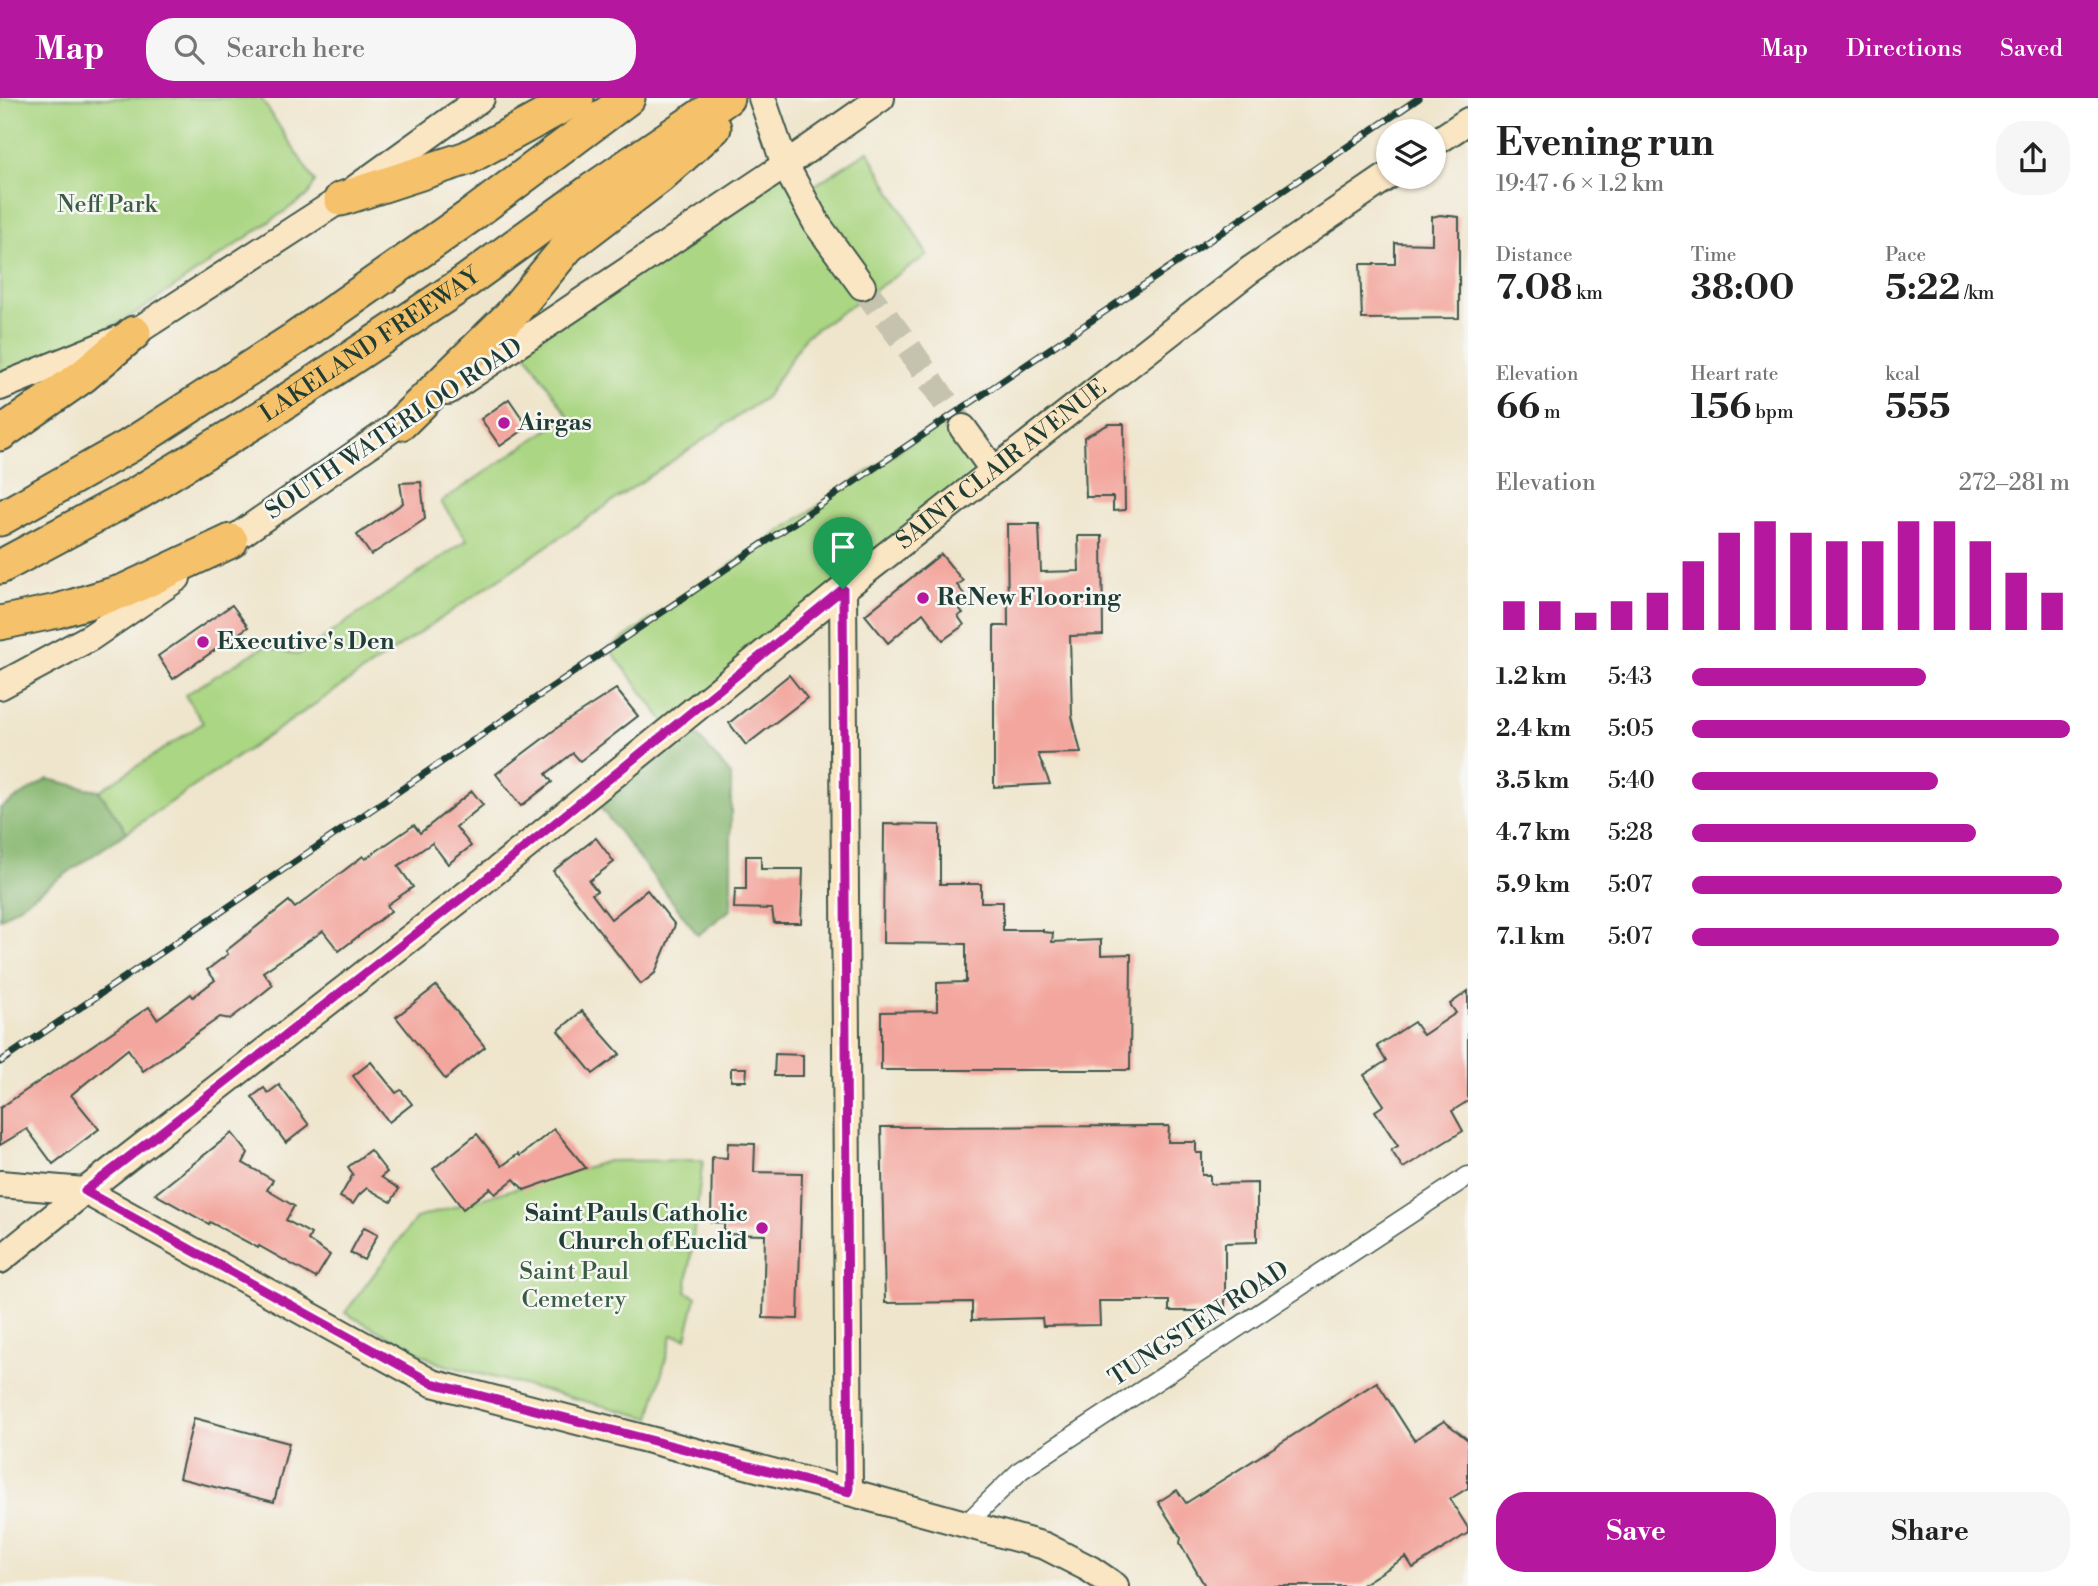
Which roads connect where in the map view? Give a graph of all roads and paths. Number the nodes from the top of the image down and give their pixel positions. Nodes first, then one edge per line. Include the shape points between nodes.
1 (481, 98) edge
2 (577, 98) edge
3 (628, 98) edge
4 (747, 98) edge
5 (762, 98) edge
6 (881, 98) edge
7 (714, 114) edge
8 (1468, 121) edge
9 (1446, 136) edge
10 (785, 165) junction
11 (1376, 184) edge
12 (341, 199) junction
13 (862, 286) tunnel mouth
14 (134, 333) junction
15 (0, 387) edge
16 (401, 423) junction
17 (963, 428) tunnel mouth
18 (0, 435) edge
19 (994, 471) junction
20 (0, 519) edge
21 (231, 541) junction
22 (0, 567) edge
23 (843, 589) junction
24 (0, 623) edge
25 (0, 686) edge
26 (1468, 1176) edge
27 (0, 1184) edge
28 (85, 1191) junction
29 (0, 1260) edge
30 (849, 1492) junction
31 (966, 1524) junction
32 (1115, 1586) edge

1 - 12 street
2 - 12 highway via 467,158
3 - 20 highway, LAKELAND FREEWAY via 296,338 129,446
4 - 7 highway
5 - 10 street
6 - 10 street, SOUTH WATERLOO ROAD
7 - 16 highway via 660,176 568,246 511,315
7 - 22 highway, LAKELAND FREEWAY via 592,190 461,285 264,416 138,493
8 - 9 street
10 - 13 street via 817,224
10 - 16 street, SOUTH WATERLOO ROAD
11 - 19 street, SAINT CLAIR AVENUE via 1251,270
12 - 14 street
14 - 15 street
14 - 18 highway
16 - 21 street, SOUTH WATERLOO ROAD
17 - 19 street
19 - 23 street, SAINT CLAIR AVENUE
21 - 24 highway via 124,591
21 - 25 street, SOUTH WATERLOO ROAD via 91,637
23 - 28 street, SAINT CLAIR AVENUE via 476,887
23 - 30 street
26 - 31 street, TUNGSTEN ROAD via 1021,1470
27 - 28 street
28 - 29 street, SAINT CLAIR AVENUE
28 - 30 street via 432,1383
30 - 31 street
31 - 32 street via 1045,1546

